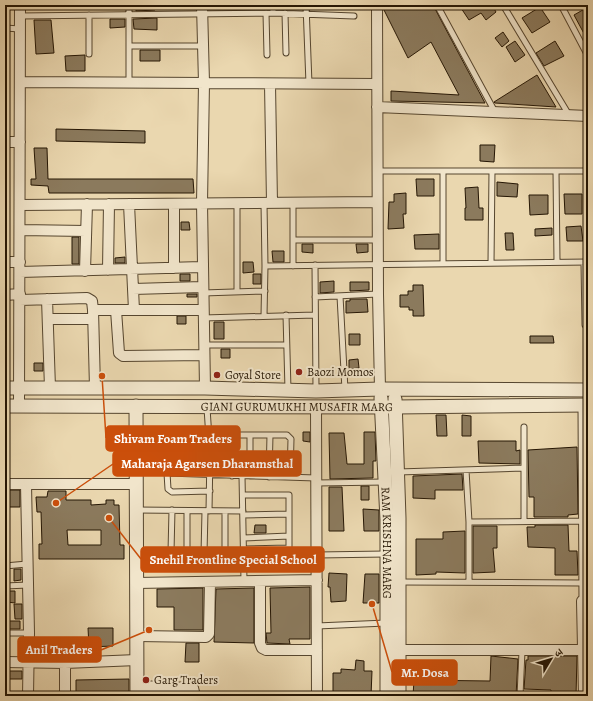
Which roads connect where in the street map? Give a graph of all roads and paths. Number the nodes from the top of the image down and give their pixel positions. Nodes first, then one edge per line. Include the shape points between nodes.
1 (129, 5) edge
2 (273, 5) edge
3 (306, 5) edge
4 (377, 5) edge
5 (437, 5) edge
6 (503, 5) edge
7 (561, 5) edge
8 (202, 9) edge
9 (20, 10) edge
10 (266, 13) junction
11 (273, 13) junction
12 (285, 13) junction
13 (129, 14) junction
14 (306, 14) junction
15 (89, 15) junction
16 (354, 16) dead end
17 (5, 28) edge
18 (20, 29) junction
19 (129, 46) junction
20 (203, 46) junction
21 (286, 53) dead end
22 (89, 54) dead end
23 (267, 55) dead end
24 (588, 56) edge
25 (20, 82) junction
26 (129, 83) junction
27 (204, 83) junction
28 (270, 84) junction
29 (309, 84) junction
30 (377, 84) junction
31 (377, 106) junction
32 (495, 112) junction
33 (569, 115) junction
34 (588, 116) edge
35 (5, 142) edge
36 (20, 142) junction
37 (377, 171) junction
38 (443, 171) junction
39 (492, 171) junction
40 (556, 171) junction
41 (588, 171) edge
42 (377, 202) junction
43 (202, 203) junction
44 (237, 203) junction
45 (268, 203) junction
46 (293, 203) junction
47 (87, 204) junction
48 (109, 204) junction
49 (130, 204) junction
50 (174, 204) junction
51 (20, 205) junction
52 (20, 230) junction
53 (86, 231) junction
54 (293, 240) junction
55 (377, 240) junction
56 (5, 262) edge
57 (557, 262) junction
58 (586, 262) edge
59 (378, 263) junction
60 (443, 263) junction
61 (491, 263) junction
62 (316, 265) junction
63 (265, 266) junction
64 (293, 266) junction
65 (20, 267) junction
66 (202, 267) junction
67 (174, 268) junction
68 (132, 269) junction
69 (108, 270) junction
70 (84, 271) junction
71 (133, 289) junction
72 (203, 290) junction
73 (264, 291) junction
74 (237, 292) junction
75 (5, 294) edge
76 (378, 294) junction
77 (340, 296) junction
78 (20, 297) junction
79 (315, 297) junction
80 (47, 299) junction
81 (116, 310) junction
82 (134, 310) junction
83 (93, 314) junction
84 (203, 314) junction
85 (286, 315) junction
86 (315, 315) junction
87 (264, 316) junction
88 (48, 319) junction
89 (585, 325) dead end
90 (286, 345) junction
91 (204, 350) junction
92 (5, 388) edge
93 (19, 388) junction
94 (50, 388) junction
95 (95, 388) junction
96 (205, 388) junction
97 (380, 389) junction
98 (288, 390) junction
99 (345, 390) junction
100 (394, 390) junction
101 (588, 390) edge
102 (316, 391) junction
103 (584, 405) edge
104 (5, 406) edge
105 (19, 406) junction
106 (136, 406) junction
107 (207, 406) junction
108 (316, 406) junction
109 (382, 407) junction
110 (395, 407) junction
111 (524, 427) dead end
112 (210, 434) junction
113 (250, 435) junction
114 (270, 435) junction
115 (168, 452) junction
116 (210, 453) junction
117 (523, 468) junction
118 (466, 470) junction
119 (398, 472) junction
120 (167, 473) junction
121 (210, 475) junction
122 (232, 476) junction
123 (242, 476) junction
124 (250, 476) junction
125 (269, 477) junction
126 (290, 477) junction
127 (316, 480) junction
128 (385, 482) junction
129 (5, 484) edge
130 (26, 484) junction
131 (136, 484) junction
132 (210, 491) junction
133 (243, 496) junction
134 (136, 510) junction
135 (172, 510) junction
136 (187, 510) junction
137 (207, 511) junction
138 (225, 511) junction
139 (243, 513) junction
140 (289, 514) junction
141 (524, 521) junction
142 (582, 521) junction
143 (469, 522) junction
144 (289, 536) junction
145 (244, 538) junction
146 (244, 550) junction
147 (186, 554) junction
148 (204, 554) junction
149 (387, 554) junction
150 (317, 555) junction
151 (27, 564) junction
152 (5, 566) edge
153 (317, 580) junction
154 (260, 581) junction
155 (210, 582) junction
156 (244, 582) junction
157 (399, 582) junction
158 (470, 582) junction
159 (136, 583) junction
160 (581, 583) junction
161 (28, 585) junction
162 (5, 586) edge
163 (582, 601) joint
164 (387, 623) junction
165 (317, 626) junction
166 (29, 632) junction
167 (5, 633) edge
168 (137, 636) junction
169 (317, 650) junction
170 (399, 650) junction
171 (584, 650) junction
172 (522, 651) junction
173 (137, 660) junction
174 (5, 662) edge
175 (27, 662) junction
176 (65, 663) junction
177 (137, 691) edge
178 (28, 696) edge
179 (65, 696) edge
180 (195, 696) edge
181 (317, 696) edge
182 (387, 696) edge
183 (399, 696) edge
184 (520, 696) edge
185 (584, 696) edge

1 - 13 lane
2 - 11 lane
3 - 14 lane
4 - 30 street
5 - 32 lane
6 - 33 lane
7 - 24 lane
8 - 10 lane
8 - 13 lane
8 - 20 street
9 - 15 lane
9 - 18 street
10 - 11 lane
10 - 23 lane
11 - 12 lane
12 - 14 lane
12 - 21 lane
13 - 15 lane
13 - 19 lane
14 - 16 lane
14 - 29 lane
15 - 22 lane
17 - 18 lane
18 - 25 street
19 - 20 lane
19 - 26 lane
20 - 27 street
25 - 26 street
25 - 36 street
26 - 27 street
27 - 28 street
27 - 43 street
28 - 29 street
28 - 45 street
29 - 30 street
30 - 31 street
31 - 32 street
31 - 37 street
32 - 33 street
33 - 34 street
35 - 36 street
36 - 51 street
37 - 38 lane
37 - 42 street
38 - 39 lane
38 - 60 lane
39 - 40 lane
39 - 61 lane
40 - 41 lane
40 - 57 lane
42 - 46 street
42 - 55 street
43 - 44 street
43 - 50 street
43 - 66 street
44 - 45 street
44 - 74 lane
45 - 46 street
45 - 63 lane
46 - 54 lane
47 - 48 street
47 - 51 street
47 - 53 street
48 - 49 street
48 - 69 street
49 - 50 street
49 - 68 street
50 - 67 street
51 - 52 street
52 - 53 street
52 - 65 street
53 - 70 street
54 - 55 lane
54 - 64 lane
55 - 59 street
56 - 65 street
57 - 58 lane
57 - 61 lane
58 - 89 lane
59 - 60 lane
59 - 62 lane
59 - 76 street
60 - 61 lane
62 - 64 lane
62 - 79 lane
63 - 64 lane
63 - 73 lane
65 - 70 street
65 - 78 street
66 - 67 street
66 - 72 street
67 - 68 street
68 - 69 street
68 - 71 street
69 - 70 street
71 - 72 street
71 - 82 street
72 - 74 lane
72 - 84 street
73 - 74 lane
73 - 87 lane
75 - 78 street
76 - 77 lane
76 - 97 street
77 - 79 lane
77 - 99 lane
78 - 80 street
78 - 93 street
79 - 86 lane
80 - 83 street via 87,298 92,302
80 - 88 street
81 - 82 street
81 - 83 street
81 - 91 street via 119,353 122,356
82 - 84 street
83 - 88 street
83 - 95 street
84 - 87 lane
84 - 91 street
85 - 86 lane
85 - 87 lane
85 - 90 lane
86 - 102 lane
88 - 94 street
90 - 91 lane
90 - 98 lane
91 - 96 street
92 - 93 street, GIANI GURUMUKHI MUSAFIR MARG
93 - 94 street, GIANI GURUMUKHI MUSAFIR MARG
93 - 105 street
94 - 95 street, GIANI GURUMUKHI MUSAFIR MARG
95 - 96 street, GIANI GURUMUKHI MUSAFIR MARG
96 - 98 street, GIANI GURUMUKHI MUSAFIR MARG
97 - 99 street, GIANI GURUMUKHI MUSAFIR MARG
97 - 100 street, GIANI GURUMUKHI MUSAFIR MARG
97 - 109 street, RAM KRISHNA MARG
98 - 102 street, GIANI GURUMUKHI MUSAFIR MARG
99 - 102 street, GIANI GURUMUKHI MUSAFIR MARG
100 - 101 street, GIANI GURUMUKHI MUSAFIR MARG
100 - 110 street, RAM KRISHNA MARG
103 - 110 street, GIANI GURUMUKHI MUSAFIR MARG
103 - 142 lane
104 - 105 street, GIANI GURUMUKHI MUSAFIR MARG
105 - 106 street, GIANI GURUMUKHI MUSAFIR MARG
106 - 107 street, GIANI GURUMUKHI MUSAFIR MARG
106 - 131 street
107 - 108 street, GIANI GURUMUKHI MUSAFIR MARG
107 - 112 lane
108 - 109 street, GIANI GURUMUKHI MUSAFIR MARG
108 - 127 street
109 - 110 street, GIANI GURUMUKHI MUSAFIR MARG
109 - 128 street, RAM KRISHNA MARG
110 - 119 street, RAM KRISHNA MARG
111 - 117 lane
112 - 115 lane via 170,433
112 - 116 lane
113 - 114 lane
113 - 122 lane via 233,436
113 - 124 lane
114 - 125 lane
114 - 126 lane via 290,436
115 - 116 lane
115 - 120 lane
116 - 121 lane
117 - 118 lane
117 - 141 lane
118 - 119 lane
118 - 143 lane
119 - 157 street, RAM KRISHNA MARG
120 - 121 lane
120 - 132 lane via 168,489 172,492
121 - 122 lane
121 - 132 lane
122 - 123 lane
123 - 124 lane
123 - 133 lane
124 - 125 lane
125 - 126 lane
126 - 127 lane
127 - 128 lane
127 - 150 street
128 - 149 street, RAM KRISHNA MARG
129 - 130 street
130 - 131 street
130 - 151 street
131 - 134 street
132 - 137 lane
133 - 139 lane
133 - 140 lane via 289,495
134 - 135 lane
134 - 159 street
135 - 136 lane
135 - 147 lane via 171,552
136 - 137 lane
136 - 147 lane
137 - 138 lane
137 - 148 lane
138 - 139 lane
138 - 148 lane via 225,553
139 - 140 lane
139 - 145 lane
140 - 144 lane
141 - 142 lane
141 - 143 lane
142 - 160 lane
143 - 158 lane
144 - 145 lane
144 - 146 lane via 287,550
145 - 146 lane
146 - 156 lane
147 - 148 lane
149 - 150 lane
149 - 164 street, RAM KRISHNA MARG
150 - 153 street
151 - 152 lane
151 - 161 street
153 - 154 street
153 - 165 street
154 - 156 street
154 - 169 street via 262,648
155 - 156 street
155 - 159 street
155 - 168 street via 209,634 206,637
157 - 158 lane
157 - 170 street, RAM KRISHNA MARG
158 - 160 lane
159 - 168 street
160 - 163 lane
161 - 162 lane
161 - 166 street
163 - 171 street
164 - 165 lane
164 - 182 street, RAM KRISHNA MARG
165 - 169 street
166 - 167 lane
166 - 175 street
168 - 173 street
169 - 181 street
170 - 172 street
170 - 183 street, RAM KRISHNA MARG
171 - 172 street
171 - 185 street
172 - 184 lane
173 - 176 street
173 - 177 street
174 - 175 street
175 - 176 street
175 - 178 street
176 - 179 street
177 - 180 street via 193,688

